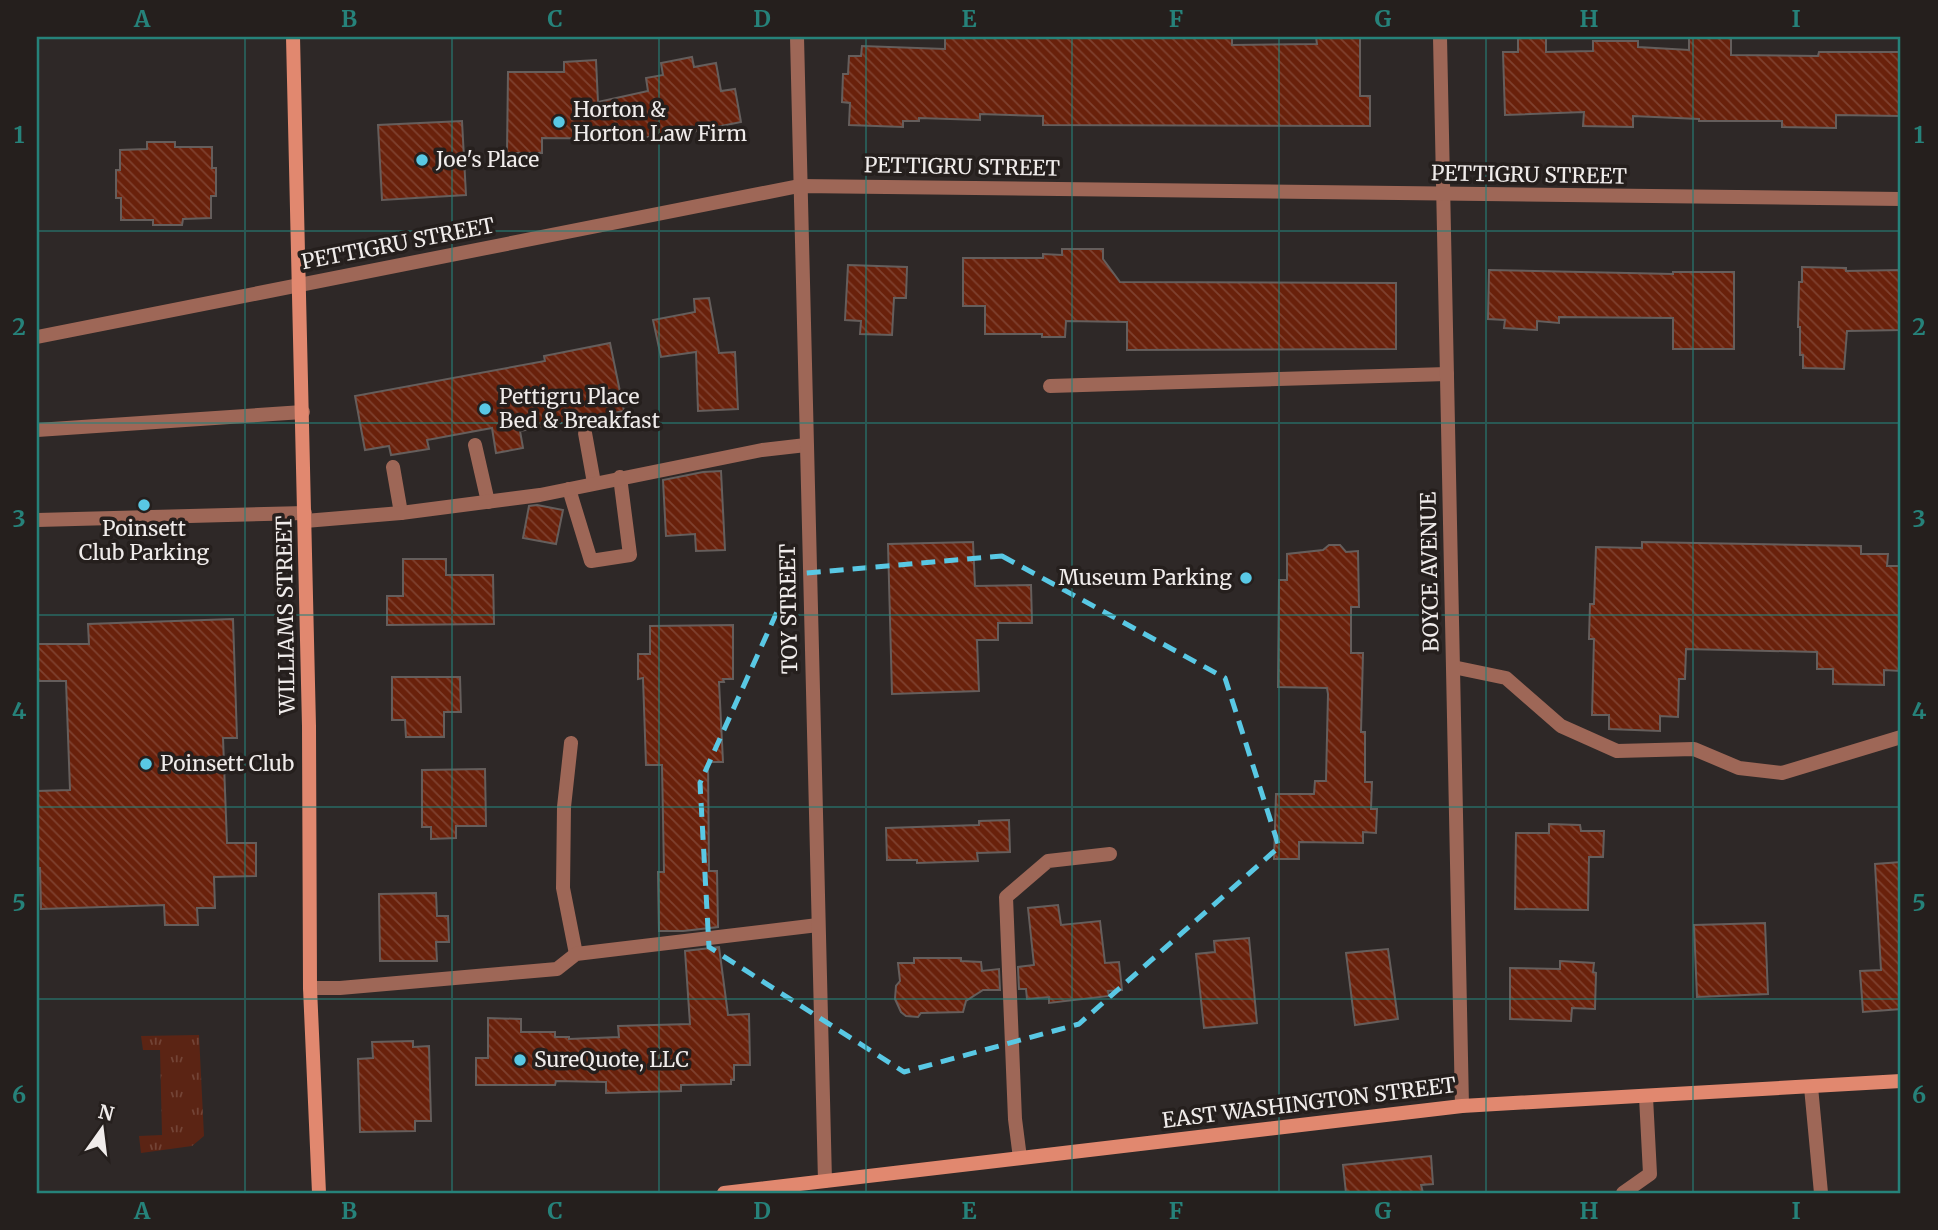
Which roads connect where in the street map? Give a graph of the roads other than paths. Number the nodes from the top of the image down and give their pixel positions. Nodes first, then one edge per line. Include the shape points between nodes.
1 (293, 37) edge
2 (796, 37) edge
3 (1440, 37) edge
4 (799, 186) junction
5 (1443, 195) junction
6 (1901, 200) edge
7 (300, 285) junction
8 (37, 337) edge
9 (1447, 374) junction
10 (1050, 386) dead end
11 (303, 412) junction
12 (37, 430) edge
13 (585, 433) dead end
14 (475, 445) dead end
15 (806, 445) junction
16 (393, 467) dead end
17 (620, 477) junction
18 (594, 483) junction
19 (569, 489) junction
20 (488, 502) junction
21 (401, 513) junction
22 (305, 517) junction
23 (37, 520) edge
24 (1453, 667) junction
25 (1901, 737) edge
26 (571, 743) dead end
27 (1110, 853) dead end
28 (818, 925) junction
29 (576, 954) junction
30 (310, 988) junction
31 (1901, 1082) edge
32 (1811, 1087) junction
33 (1646, 1097) junction
34 (1462, 1106) junction
35 (1020, 1158) junction
36 (825, 1181) junction
37 (318, 1193) edge
38 (724, 1193) edge
39 (1623, 1193) edge
40 (1821, 1193) edge

1 - 7 street, WILLIAMS STREET
2 - 4 street, TOY STREET
3 - 5 street, BOYCE AVENUE
4 - 5 street, PETTIGRU STREET
4 - 7 street, PETTIGRU STREET
4 - 15 street, TOY STREET
5 - 6 street, PETTIGRU STREET
5 - 9 street, BOYCE AVENUE
7 - 8 street, PETTIGRU STREET
7 - 11 street, WILLIAMS STREET
9 - 10 street
9 - 24 street, BOYCE AVENUE
11 - 12 street
11 - 22 street, WILLIAMS STREET
13 - 18 street
14 - 20 street
15 - 17 street
15 - 28 street, TOY STREET
16 - 21 street
17 - 18 street
17 - 19 street via 630,555 591,561
18 - 19 street
19 - 20 street
20 - 21 street
21 - 22 street
22 - 23 street
22 - 30 street, WILLIAMS STREET
24 - 25 street via 1506,678 1561,726 1617,751 1694,749 1739,768 1782,773
24 - 34 street, BOYCE AVENUE
26 - 29 street via 563,888
27 - 35 street via 1048,861 1006,897
28 - 29 street
28 - 36 street, TOY STREET
29 - 30 street via 557,969
30 - 37 street, WILLIAMS STREET
31 - 32 street, EAST WASHINGTON STREET
32 - 33 street, EAST WASHINGTON STREET
32 - 40 street
33 - 34 street, EAST WASHINGTON STREET
33 - 39 street via 1650,1174
34 - 35 street, EAST WASHINGTON STREET
35 - 36 street, EAST WASHINGTON STREET
36 - 38 street, EAST WASHINGTON STREET

